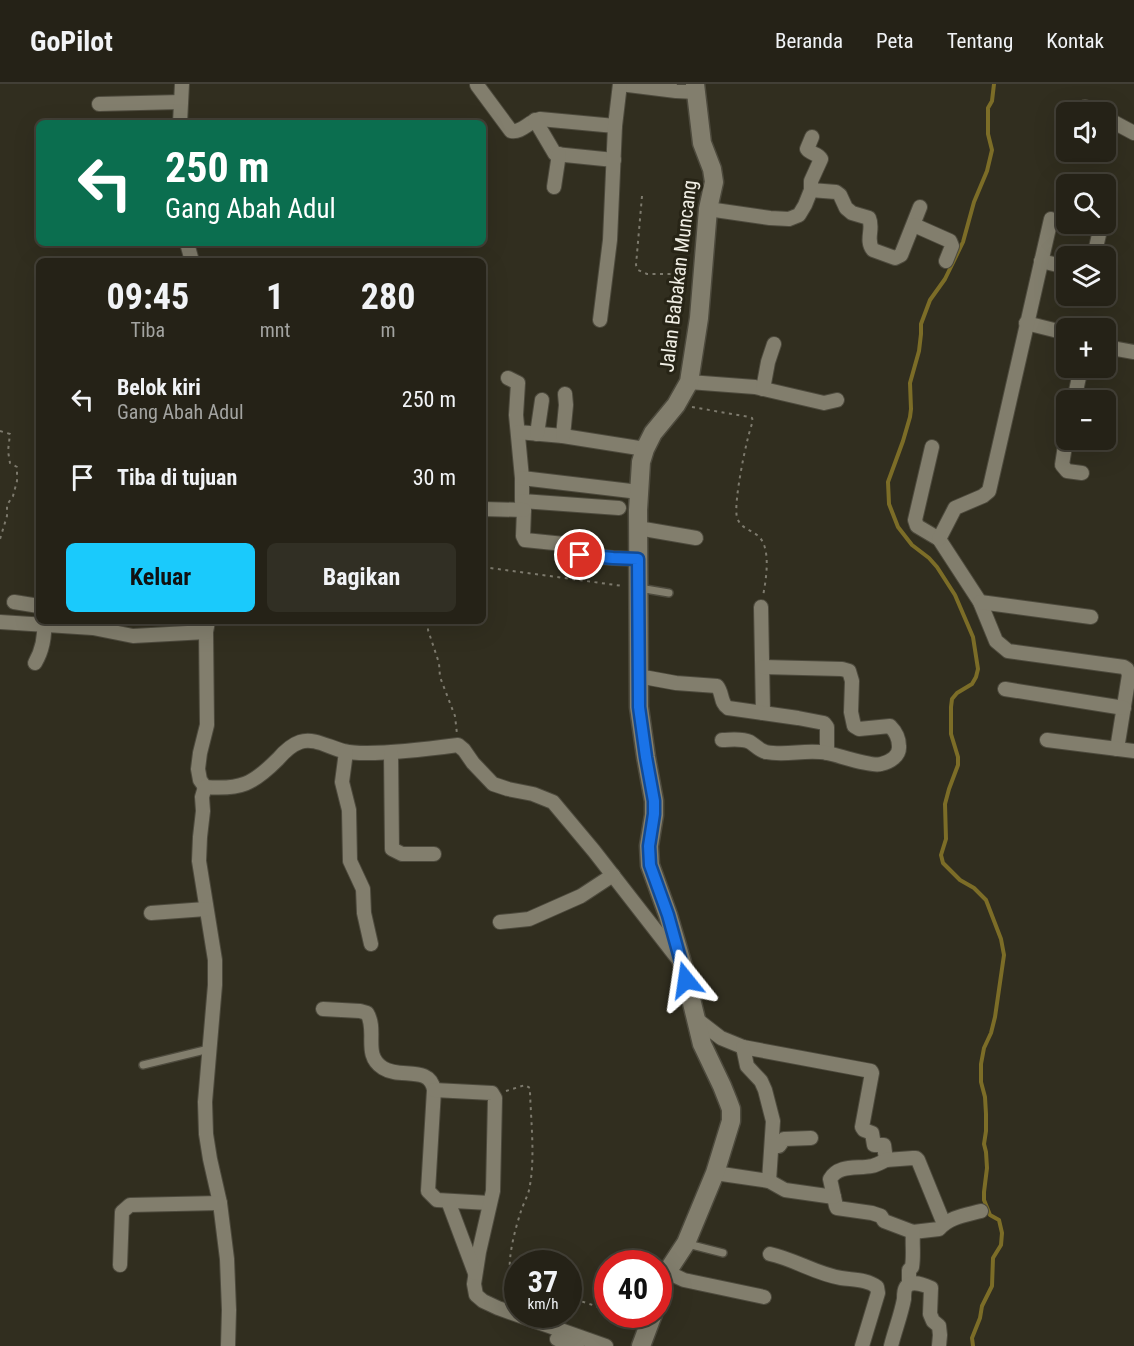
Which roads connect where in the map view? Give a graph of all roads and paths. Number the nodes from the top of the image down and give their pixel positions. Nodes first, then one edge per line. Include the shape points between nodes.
1 (182, 84) edge
2 (477, 85) edge
3 (696, 88) edge
4 (181, 102) junction
5 (99, 104) dead end
6 (180, 120) edge
7 (535, 120) junction
8 (1116, 123) edge
9 (615, 126) junction
10 (1134, 133) edge
11 (812, 137) dead end
12 (559, 154) junction
13 (614, 160) junction
14 (554, 187) dead end
15 (811, 190) junction
16 (642, 196) dead end
17 (920, 207) dead end
18 (708, 209) junction
19 (1051, 219) dead end
20 (914, 225) junction
21 (946, 261) dead end
22 (1041, 261) junction
23 (1056, 265) edge
24 (703, 274) junction
25 (600, 320) dead end
26 (1026, 323) junction
27 (1056, 330) edge
28 (774, 344) dead end
29 (1116, 348) edge
30 (1134, 352) edge
31 (508, 378) dead end
32 (689, 382) junction
33 (763, 389) junction
34 (565, 394) dead end
35 (542, 400) dead end
36 (837, 400) dead end
37 (686, 406) dead end
38 (0, 431) edge
39 (518, 432) junction
40 (537, 434) junction
41 (563, 435) junction
42 (932, 447) dead end
43 (645, 449) junction
44 (1064, 450) edge
45 (1082, 473) dead end
46 (522, 478) junction
47 (639, 492) junction
48 (523, 505) junction
49 (619, 508) dead end
50 (486, 509) edge
51 (638, 528) junction
52 (696, 538) dead end
53 (0, 539) edge
54 (939, 539) junction
55 (638, 559) junction
56 (486, 567) edge
57 (638, 588) junction
58 (669, 593) dead end
59 (14, 602) dead end
60 (980, 602) junction
61 (36, 606) edge
62 (761, 607) joint
63 (1091, 617) dead end
64 (0, 622) edge
65 (36, 623) edge
66 (44, 624) edge
67 (54, 624) edge
68 (428, 624) edge
69 (207, 626) edge
70 (35, 663) dead end
71 (763, 667) junction
72 (639, 676) junction
73 (1005, 688) dead end
74 (1128, 701) edge
75 (763, 713) junction
76 (722, 740) dead end
77 (1047, 740) dead end
78 (458, 745) junction
79 (1117, 749) junction
80 (1134, 751) edge
81 (346, 752) junction
82 (391, 753) junction
83 (827, 753) junction
84 (205, 787) junction
85 (434, 854) dead end
86 (613, 875) junction
87 (206, 909) junction
88 (150, 913) dead end
89 (500, 922) dead end
90 (371, 944) dead end
91 (683, 966) junction
92 (323, 1009) dead end
93 (695, 1018) junction
94 (743, 1047) junction
95 (209, 1049) junction
96 (143, 1065) dead end
97 (434, 1090) junction
98 (494, 1095) junction
99 (811, 1138) dead end
100 (772, 1146) junction
101 (886, 1160) junction
102 (715, 1173) junction
103 (769, 1181) junction
104 (834, 1197) junction
105 (448, 1202) junction
106 (220, 1203) junction
107 (489, 1203) junction
108 (981, 1211) dead end
109 (944, 1224) junction
110 (913, 1232) junction
111 (686, 1243) junction
112 (512, 1250) edge
113 (723, 1253) dead end
114 (770, 1254) dead end
115 (120, 1264) dead end
116 (672, 1264) edge
117 (672, 1274) edge
118 (476, 1275) junction
119 (909, 1284) junction
120 (764, 1297) dead end
121 (648, 1328) edge
122 (557, 1338) edge
123 (228, 1346) edge
124 (577, 1346) edge
125 (606, 1346) edge
126 (641, 1346) edge
127 (861, 1346) edge
128 (891, 1346) edge
129 (939, 1346) edge

1 - 4 street
2 - 7 street via 511,131 519,131
3 - 9 street via 676,91 620,84
3 - 18 street, Jalan Babakan Muncang via 702,143 714,176
4 - 5 street
4 - 6 street
7 - 9 street
7 - 12 street via 552,151
8 - 10 street
9 - 13 street
11 - 15 street via 807,149 821,159
12 - 13 street
12 - 14 street
13 - 25 street
15 - 18 street via 799,214 789,219
15 - 20 street via 836,192 852,213 869,218 870,247 896,258
16 - 24 path via 638,270 647,274
17 - 20 street
18 - 24 street, Jalan Babakan Muncang
19 - 22 street
20 - 21 street via 950,241
22 - 23 street
22 - 26 street
24 - 32 street, Jalan Babakan Muncang
26 - 27 street
26 - 54 street via 989,491 955,508
28 - 33 street
29 - 30 street
31 - 39 street via 518,383
32 - 33 street
32 - 43 street, Jalan Babakan Muncang
33 - 36 street via 824,403
34 - 41 street
35 - 40 street
37 - 62 path via 752,418 736,510 742,527 758,535 766,549
38 - 53 path via 10,434 8,451 10,463 17,467 17,481
39 - 40 street
39 - 46 street
40 - 41 street
41 - 43 street
42 - 54 street via 915,524
43 - 47 street, Jalan Babakan Muncang
44 - 45 street via 1062,465 1067,471
46 - 47 street
46 - 48 street
47 - 51 street, Jalan Babakan Muncang
48 - 49 street
48 - 50 street
48 - 55 street via 526,541 564,544 580,555
51 - 52 street
51 - 55 street, Jalan Babakan Muncang
54 - 60 street
55 - 57 street, Jalan Babakan Muncang
56 - 57 path
57 - 58 lane
57 - 72 street, Jalan Babakan Muncang
59 - 61 street
60 - 63 street
60 - 74 street via 996,641 1008,651 1124,667 1129,672
62 - 71 street
64 - 65 street
66 - 70 street
67 - 69 street via 133,636
68 - 78 path via 440,677 455,716
69 - 84 street via 207,725 198,769
71 - 75 street
71 - 83 street via 849,671 854,726 890,726 898,738 899,754 880,765
72 - 75 street via 717,686 728,708
72 - 91 street, Jalan Babakan Muncang via 639,707 654,801 650,865
73 - 74 street
74 - 79 street
75 - 83 street via 824,723
76 - 83 street via 749,742 764,752
77 - 79 street
78 - 82 street
78 - 86 street via 493,784 553,802
79 - 80 street
81 - 82 street
81 - 84 street via 302,741 249,783
81 - 90 street via 342,782 349,810 350,861 363,889
82 - 85 street via 393,849 402,854
84 - 87 street via 199,861
86 - 89 street via 581,896 529,919
86 - 91 street
87 - 88 street
87 - 95 street via 215,960
91 - 93 street, Jalan Babakan Muncang
92 - 97 street via 367,1013 375,1061 388,1071 429,1077
93 - 94 street via 721,1038
93 - 102 street, Jalan Babakan Muncang via 702,1044 731,1109
94 - 100 street via 747,1066 765,1090 773,1120
94 - 101 street via 870,1070 862,1127 872,1133 874,1145 884,1145
95 - 96 lane
95 - 106 street via 206,1134
97 - 98 street
97 - 105 street via 428,1191 436,1200
98 - 107 street via 493,1191
98 - 112 path via 525,1085 530,1088 530,1185
99 - 100 street via 784,1139 779,1146
100 - 103 street
101 - 104 street via 875,1166 834,1173 830,1179
101 - 109 street via 918,1160
102 - 103 street
102 - 111 street, Jalan Babakan Muncang
103 - 104 street via 785,1190
104 - 110 street via 837,1208 872,1213
105 - 107 street
105 - 118 street
106 - 115 street via 126,1207 122,1212
106 - 123 street via 227,1259
107 - 118 street
108 - 109 street
109 - 110 street via 939,1229
110 - 119 street
111 - 113 lane
111 - 116 street, Jalan Babakan Muncang
114 - 127 street via 837,1278 866,1281 877,1287
117 - 120 street
118 - 122 street via 476,1295 483,1301
119 - 128 street
119 - 129 street via 931,1288 930,1314 939,1326
121 - 126 street
122 - 124 street
122 - 125 street

